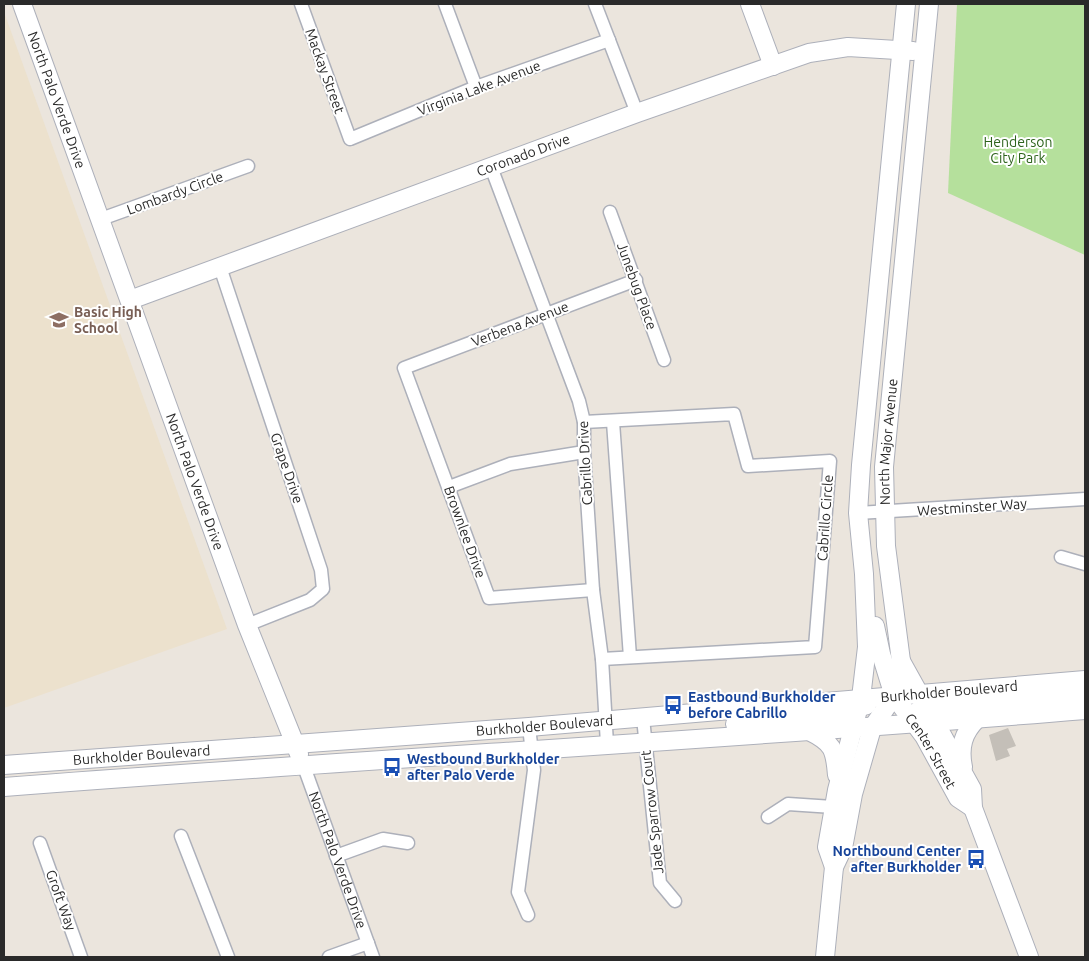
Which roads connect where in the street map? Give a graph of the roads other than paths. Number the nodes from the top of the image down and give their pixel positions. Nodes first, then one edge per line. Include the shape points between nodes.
1 (22, 4) edge
2 (301, 4) edge
3 (445, 4) edge
4 (595, 4) edge
5 (750, 4) edge
6 (906, 4) edge
7 (929, 4) edge
8 (609, 40) junction
9 (901, 50) junction
10 (924, 52) junction
11 (773, 66) junction
12 (476, 87) junction
13 (637, 113) junction
14 (350, 139) joint
15 (248, 166) dead end
16 (491, 167) junction
17 (889, 190) junction
18 (912, 196) junction
19 (610, 212) dead end
20 (101, 219) junction
21 (220, 267) junction
22 (636, 280) junction
23 (130, 300) junction
24 (546, 313) junction
25 (664, 360) dead end
26 (404, 368) joint
27 (584, 422) junction
28 (613, 422) junction
29 (584, 452) junction
30 (449, 488) junction
31 (1085, 499) edge
32 (884, 512) junction
33 (858, 513) junction
34 (1061, 557) dead end
35 (1085, 564) edge
36 (864, 574) junction
37 (593, 590) junction
38 (247, 625) junction
39 (630, 657) junction
40 (602, 659) junction
41 (901, 661) junction
42 (1085, 680) edge
43 (918, 693) junction
44 (1085, 693) edge
45 (894, 696) junction
46 (860, 703) junction
47 (1085, 710) edge
48 (932, 716) junction
49 (643, 718) junction
50 (911, 718) junction
51 (977, 719) junction
52 (604, 721) junction
53 (876, 721) junction
54 (529, 727) junction
55 (853, 729) junction
56 (809, 731) junction
57 (687, 738) junction
58 (645, 741) junction
59 (294, 744) junction
60 (606, 744) junction
61 (532, 750) junction
62 (304, 764) junction
63 (4, 765) edge
64 (965, 775) junction
65 (838, 785) junction
66 (4, 787) edge
67 (833, 807) junction
68 (973, 808) junction
69 (768, 817) dead end
70 (181, 836) dead end
71 (40, 843) dead end
72 (408, 843) dead end
73 (336, 856) junction
74 (834, 867) junction
75 (675, 901) dead end
76 (528, 915) dead end
77 (368, 943) junction
78 (81, 957) edge
79 (228, 957) edge
80 (329, 957) edge
81 (373, 957) edge
82 (825, 957) edge
83 (1029, 957) edge

1 - 20 street, North Palo Verde Drive
2 - 14 street, Mackay Street
3 - 12 street
4 - 8 street
5 - 11 street
6 - 9 street, North Major Avenue
7 - 10 street, North Major Avenue
8 - 12 street, Virginia Lake Avenue
8 - 13 street
9 - 10 street, Coronado Drive
9 - 11 street, Coronado Drive via 848,47 809,53
9 - 17 street, North Major Avenue
10 - 18 street, North Major Avenue
11 - 13 street, Coronado Drive
12 - 14 street, Virginia Lake Avenue
13 - 16 street, Coronado Drive
15 - 20 street, Lombardy Circle
16 - 21 street, Coronado Drive
16 - 24 street, Cabrillo Drive
17 - 18 street
17 - 33 street, North Major Avenue
18 - 32 street, North Major Avenue via 884,467
19 - 22 street, Junebug Place
20 - 23 street, North Palo Verde Drive
21 - 23 street, Coronado Drive
21 - 38 street, Grape Drive via 321,570 323,589 310,600
22 - 24 street, Verbena Avenue
22 - 25 street, Junebug Place
23 - 38 street, North Palo Verde Drive
24 - 26 street, Verbena Avenue
24 - 27 street, Cabrillo Drive
26 - 30 street, Brownlee Drive
27 - 28 street, Cabrillo Circle
27 - 29 street, Cabrillo Drive
28 - 39 street
28 - 39 street, Cabrillo Circle via 734,414 748,466 830,461 815,647
29 - 30 street via 510,464
29 - 37 street, Cabrillo Drive
30 - 37 street, Brownlee Drive via 489,598
31 - 32 street, Westminster Way
32 - 33 street, Westminster Way
32 - 41 street, North Major Avenue
33 - 36 street, North Major Avenue
34 - 35 street
36 - 45 street, Center Street via 880,654
36 - 46 street, North Major Avenue via 867,647
37 - 40 street, Cabrillo Drive
38 - 59 street, North Palo Verde Drive
39 - 40 street, Cabrillo Circle
40 - 52 street, Cabrillo Drive
41 - 43 street, Center Street
41 - 45 street, North Major Avenue
42 - 43 street, Burkholder Boulevard
43 - 45 street, Burkholder Boulevard
43 - 48 street, Center Street
44 - 48 street
45 - 46 street, Burkholder Boulevard
45 - 50 street, Center Street
45 - 53 street, North Major Avenue
46 - 49 street, Burkholder Boulevard
46 - 55 street, North Major Avenue
46 - 57 street via 829,716 716,725
47 - 51 street, Burkholder Boulevard
48 - 50 street, Burkholder Boulevard
48 - 51 street, Burkholder Boulevard
48 - 64 street, Center Street
49 - 52 street, Burkholder Boulevard
49 - 58 street, Jade Sparrow Court
50 - 53 street, Burkholder Boulevard
50 - 68 street, Center Street via 958,798
51 - 64 street via 968,728 962,742
52 - 54 street, Burkholder Boulevard
52 - 60 street, Cabrillo Drive
53 - 55 street, Burkholder Boulevard
53 - 74 street, North Major Avenue via 852,794 843,848
54 - 59 street, Burkholder Boulevard
54 - 61 street
55 - 56 street, Burkholder Boulevard
55 - 65 street, North Major Avenue
56 - 57 street, Burkholder Boulevard
56 - 65 street via 826,739 832,748
57 - 58 street, Burkholder Boulevard
58 - 60 street, Burkholder Boulevard
58 - 75 street, Jade Sparrow Court via 660,882
59 - 62 street, North Palo Verde Drive
59 - 63 street, Burkholder Boulevard
60 - 61 street, Burkholder Boulevard
61 - 62 street, Burkholder Boulevard
61 - 76 street via 534,770 518,892
62 - 66 street, Burkholder Boulevard
62 - 73 street, North Palo Verde Drive
64 - 68 street, Center Street via 972,790
65 - 67 street, North Major Avenue
67 - 69 street via 788,804
67 - 74 street, North Major Avenue via 827,848
68 - 83 street, Center Street
70 - 79 street
71 - 78 street, Groft Way
72 - 73 street via 383,839
73 - 77 street, North Palo Verde Drive
74 - 82 street, North Major Avenue
77 - 80 street
77 - 81 street, North Palo Verde Drive

